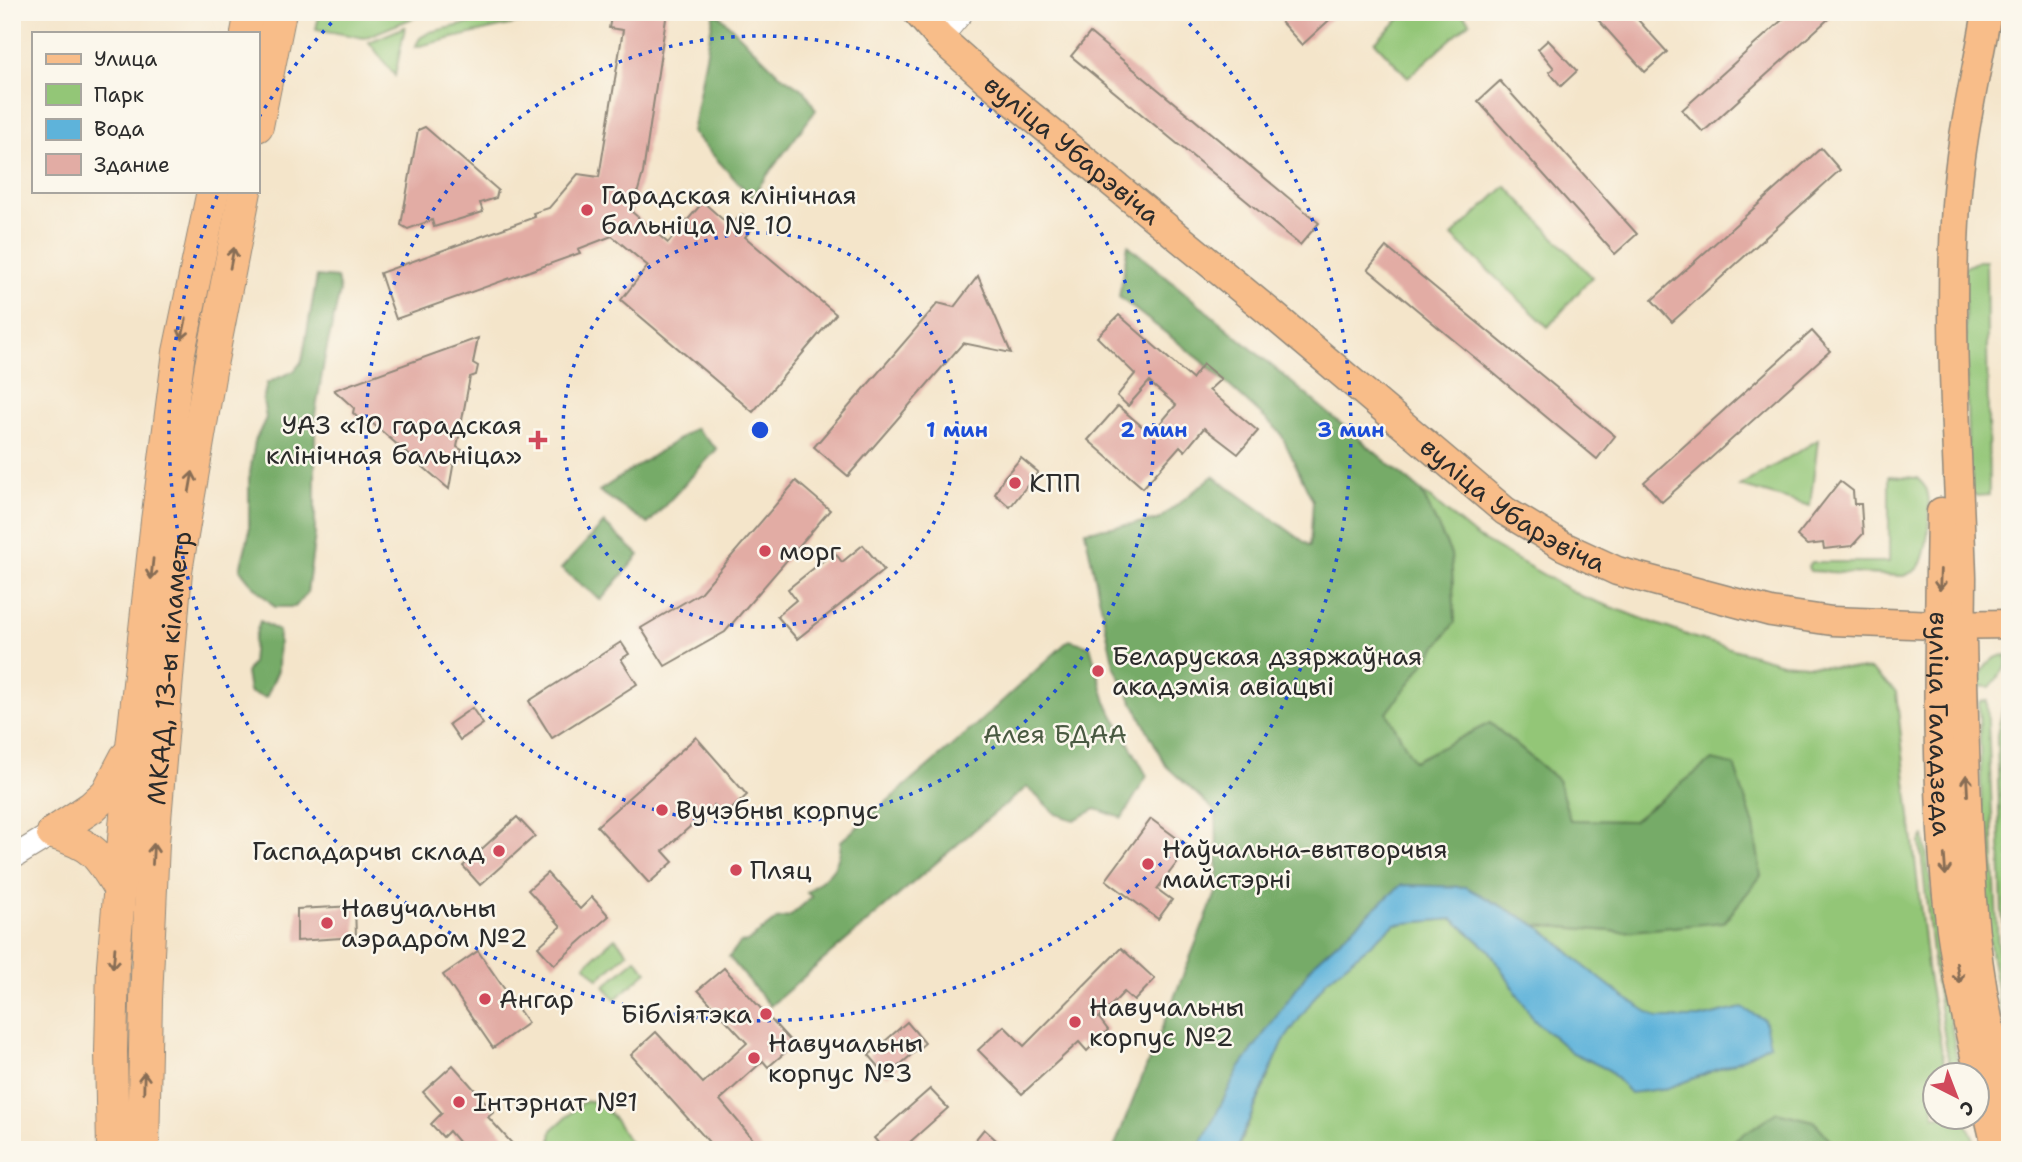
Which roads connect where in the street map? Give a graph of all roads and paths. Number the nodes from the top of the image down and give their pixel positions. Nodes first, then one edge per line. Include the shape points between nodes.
1 (251, 12) edge
2 (279, 12) edge
3 (917, 12) edge
4 (962, 12) edge
5 (1987, 12) edge
6 (247, 32) edge
7 (940, 38) junction
8 (259, 116) edge
9 (213, 192) edge
10 (245, 192) edge
11 (2010, 624) edge
12 (1950, 625) junction
13 (132, 747) junction
14 (53, 833) junction
15 (12, 858) edge
16 (120, 890) junction
17 (2010, 1114) edge
18 (113, 1150) edge
19 (143, 1150) edge
20 (1997, 1150) edge

1 - 6 highway
2 - 8 highway
3 - 7 main road, вуліца Убарэвіча
4 - 7 street
5 - 12 main road, вуліца Галадзеда via 1956,202
7 - 12 main road, вуліца Убарэвіча via 1453,468 1534,530 1617,571 1770,612 1832,621
9 -> 13 highway, МКАД, 13-ы кіламетр via 179,352
19 -> 10 highway, МКАД, 13-ы кіламетр via 153,843 176,571
11 - 12 main road, вуліца Убарэвіча
17 -> 12 main road, вуліца Галадзеда via 1982,988
12 -> 20 main road, вуліца Галадзеда via 1940,780 1948,905 1960,983
13 - 14 highway via 107,793
13 - 16 highway, МКАД, 13-ы кіламетр
14 - 15 street
14 - 16 highway via 91,848
16 -> 18 highway, МКАД, 13-ы кіламетр via 113,965

